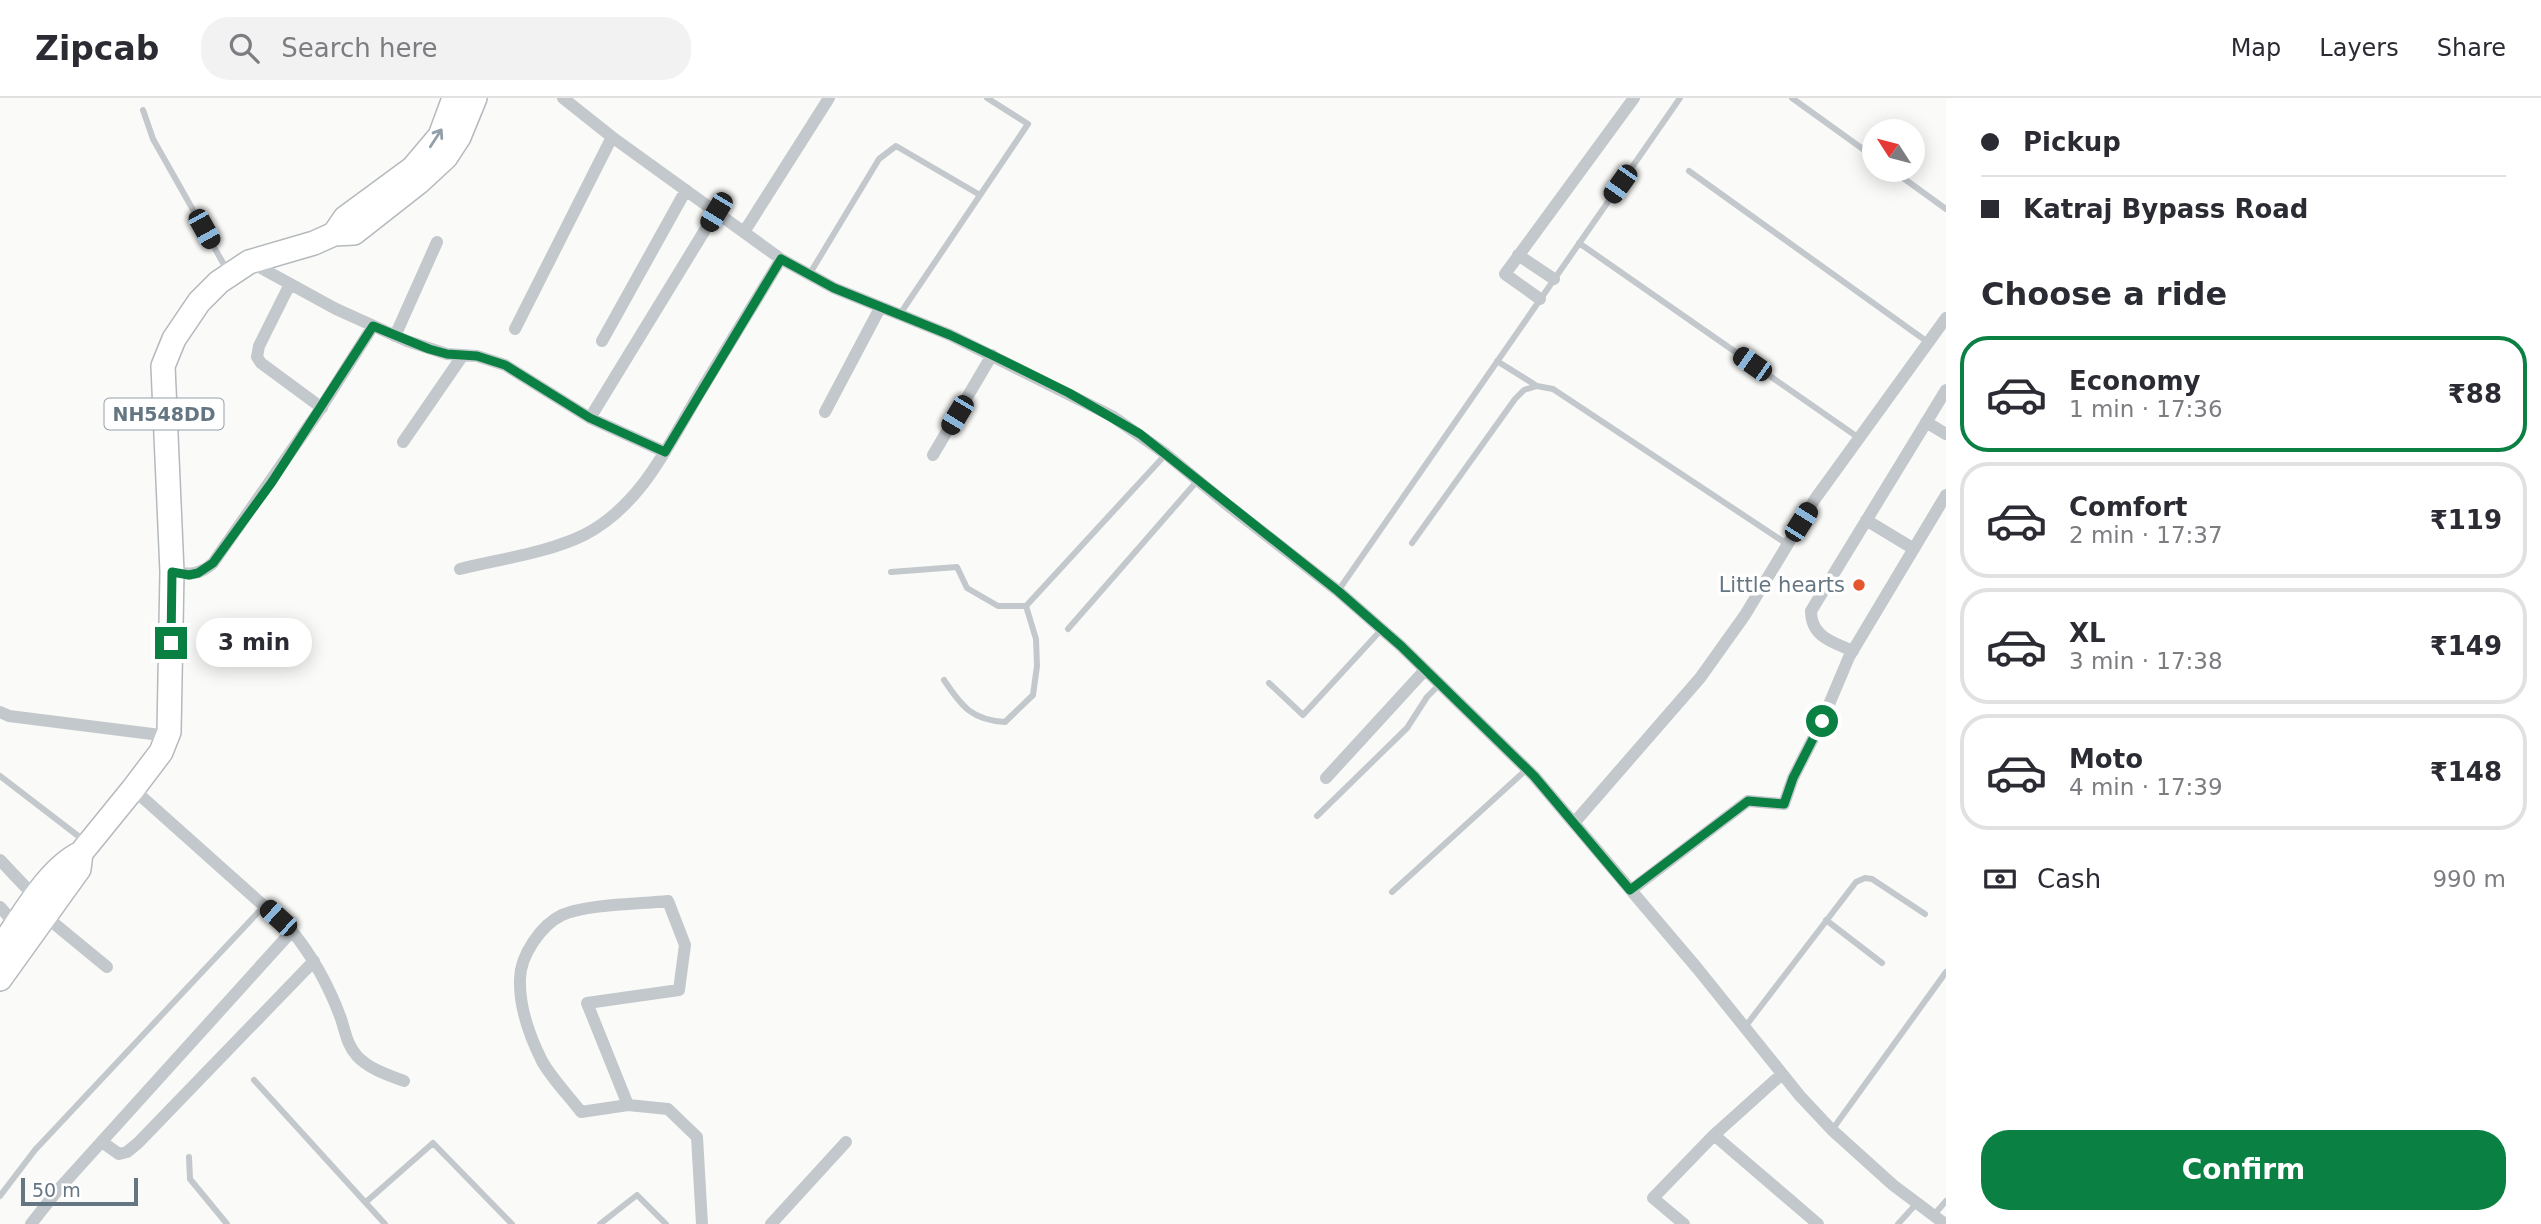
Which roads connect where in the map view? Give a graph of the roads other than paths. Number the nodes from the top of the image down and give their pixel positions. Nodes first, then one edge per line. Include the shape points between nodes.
1 (454, 98) edge
2 (475, 98) edge
3 (563, 98) edge
4 (828, 98) edge
5 (987, 98) edge
6 (1634, 98) edge
7 (1681, 98) edge
8 (1792, 98) edge
9 (143, 110) dead end
10 (612, 137) junction
11 (1862, 148) edge
12 (1689, 172) dead end
13 (1909, 182) edge
14 (686, 190) junction
15 (980, 195) junction
16 (1946, 209) edge
17 (716, 212) junction
18 (744, 232) junction
19 (334, 234) junction
20 (437, 242) dead end
21 (1579, 243) junction
22 (1518, 256) junction
23 (781, 259) junction
24 (249, 262) junction
25 (229, 275) junction
26 (809, 275) junction
27 (1554, 279) junction
28 (290, 284) junction
29 (1541, 299) junction
30 (880, 308) junction
31 (899, 316) junction
32 (1946, 318) edge
33 (373, 326) junction
34 (514, 329) dead end
35 (395, 336) junction
36 (602, 341) dead end
37 (1929, 343) junction
38 (463, 355) junction
39 (992, 355) junction
40 (1497, 361) junction
41 (1537, 386) junction
42 (1946, 390) edge
43 (322, 408) junction
44 (825, 412) dead end
45 (590, 418) junction
46 (1926, 422) junction
47 (1946, 434) edge
48 (1860, 439) junction
49 (403, 442) dead end
50 (665, 452) junction
51 (933, 454) dead end
52 (1166, 454) junction
53 (1198, 480) junction
54 (1946, 495) edge
55 (1866, 520) junction
56 (1412, 543) dead end
57 (1787, 544) junction
58 (1914, 549) junction
59 (460, 569) dead end
60 (172, 572) junction
61 (891, 572) dead end
62 (1338, 591) junction
63 (1026, 606) junction
64 (1068, 629) dead end
65 (1382, 629) junction
66 (1853, 651) junction
67 (1425, 670) junction
68 (944, 680) dead end
69 (1269, 682) dead end
70 (1440, 684) junction
71 (0, 712) edge
72 (169, 726) junction
73 (1527, 769) junction
74 (0, 775) edge
75 (1326, 778) dead end
76 (133, 789) junction
77 (1317, 816) dead end
78 (1574, 823) junction
79 (84, 848) junction
80 (0, 860) edge
81 (1630, 890) junction
82 (1392, 892) dead end
83 (264, 905) junction
84 (0, 907) edge
85 (40, 907) junction
86 (1924, 914) dead end
87 (1826, 920) junction
88 (292, 931) junction
89 (11, 940) edge
90 (314, 961) junction
91 (1882, 962) dead end
92 (107, 967) dead end
93 (1946, 972) edge
94 (0, 979) edge
95 (1745, 1027) junction
96 (1782, 1074) junction
97 (254, 1080) dead end
98 (404, 1081) dead end
99 (628, 1105) junction
100 (1832, 1130) junction
101 (1714, 1135) junction
102 (102, 1142) junction
103 (846, 1142) dead end
104 (189, 1157) dead end
105 (0, 1196) edge
106 (1946, 1201) edge
107 (366, 1202) junction
108 (1917, 1203) junction
109 (1933, 1216) junction
110 (31, 1224) edge
111 (227, 1224) edge
112 (385, 1224) edge
113 (512, 1224) edge
114 (600, 1224) edge
115 (666, 1224) edge
116 (702, 1224) edge
117 (771, 1224) edge
118 (1684, 1224) edge
119 (1818, 1224) edge
120 (1898, 1224) edge
121 (1944, 1224) edge

19 -> 1 highway, NH548DD via 345,218 414,168 440,136
2 - 19 highway, NH548DD via 446,157 354,233
3 - 10 street
4 - 18 street
5 - 15 lane via 1028,124
6 - 22 street
7 - 21 lane
8 - 11 lane
9 - 25 lane via 153,138
10 - 14 street
10 - 34 street
12 - 37 lane
13 - 16 lane
14 - 17 street
14 - 36 street
15 - 26 lane via 896,146 879,159
15 - 31 lane
17 - 18 street
17 - 45 street
18 - 23 street
19 - 24 highway, NH548DD
20 - 35 street
21 - 27 lane
21 - 48 lane
22 - 27 street
22 - 29 street via 1505,274
23 - 26 street
23 - 50 street
24 - 25 highway, NH548DD
24 - 28 street
25 - 60 highway, NH548DD via 199,302 174,339 163,366
26 - 30 street
27 - 29 lane
28 - 33 street
28 - 43 street via 257,357
29 - 40 lane
30 - 31 street
30 - 44 street
31 - 39 street
32 - 37 street
33 - 35 street
33 - 43 street
35 - 38 street
37 - 48 street
38 - 45 street via 505,365
38 - 49 street
39 - 51 street
39 - 52 street via 1112,416
40 - 41 lane
40 - 62 lane
41 - 56 lane via 1524,390 1500,417
41 - 57 lane via 1568,398
42 - 46 street
43 - 60 street via 213,563 189,575
45 - 50 street
46 - 47 street
46 - 55 street
48 - 57 street
50 - 59 street via 630,498 583,535
52 - 53 street
52 - 63 lane
53 - 62 street
53 - 64 lane
54 - 58 street
55 - 58 street
55 - 66 street via 1811,611 1822,637
57 - 78 street via 1700,678
58 - 66 street
60 - 72 highway, NH548DD
61 - 63 lane via 957,567 967,588 998,606
62 - 65 street
63 - 68 lane via 1036,639 1033,695 1005,722 986,721 960,704
65 - 67 street
65 - 69 lane via 1303,715
66 - 81 street via 1784,804 1748,801
67 - 70 street
67 - 75 street
70 - 73 street
70 - 77 lane via 1407,728
71 - 72 street
72 - 76 highway via 161,752
73 - 78 street
73 - 82 lane
74 - 79 lane
76 - 79 highway
76 - 83 street
78 - 81 street
79 - 85 highway via 68,859
80 - 85 street
81 - 95 street
83 - 88 street
83 - 105 lane via 35,1150
84 - 89 street
85 - 89 highway
85 - 92 street
86 - 87 lane via 1882,884 1865,878 1856,882
87 - 91 lane
87 - 95 lane
88 - 90 street
88 - 102 street
89 - 94 highway
90 - 98 street via 356,1056
90 - 102 street via 138,1143 119,1154
93 - 100 lane
95 - 96 street
96 - 100 street
96 - 101 street
97 - 107 lane
99 - 99 street via 581,1112 543,1063 526,1022 520,978 530,948 544,927 562,915 668,901 685,945 679,990 587,1003
99 - 116 street via 668,1110 697,1137
100 - 108 street
101 - 118 street via 1653,1198
101 - 119 street
102 - 110 street
103 - 117 street
104 - 111 lane via 190,1179
106 - 109 lane
107 - 112 lane
107 - 113 lane via 433,1143
108 - 109 street
108 - 120 lane
109 - 121 street
114 - 115 lane via 637,1195

